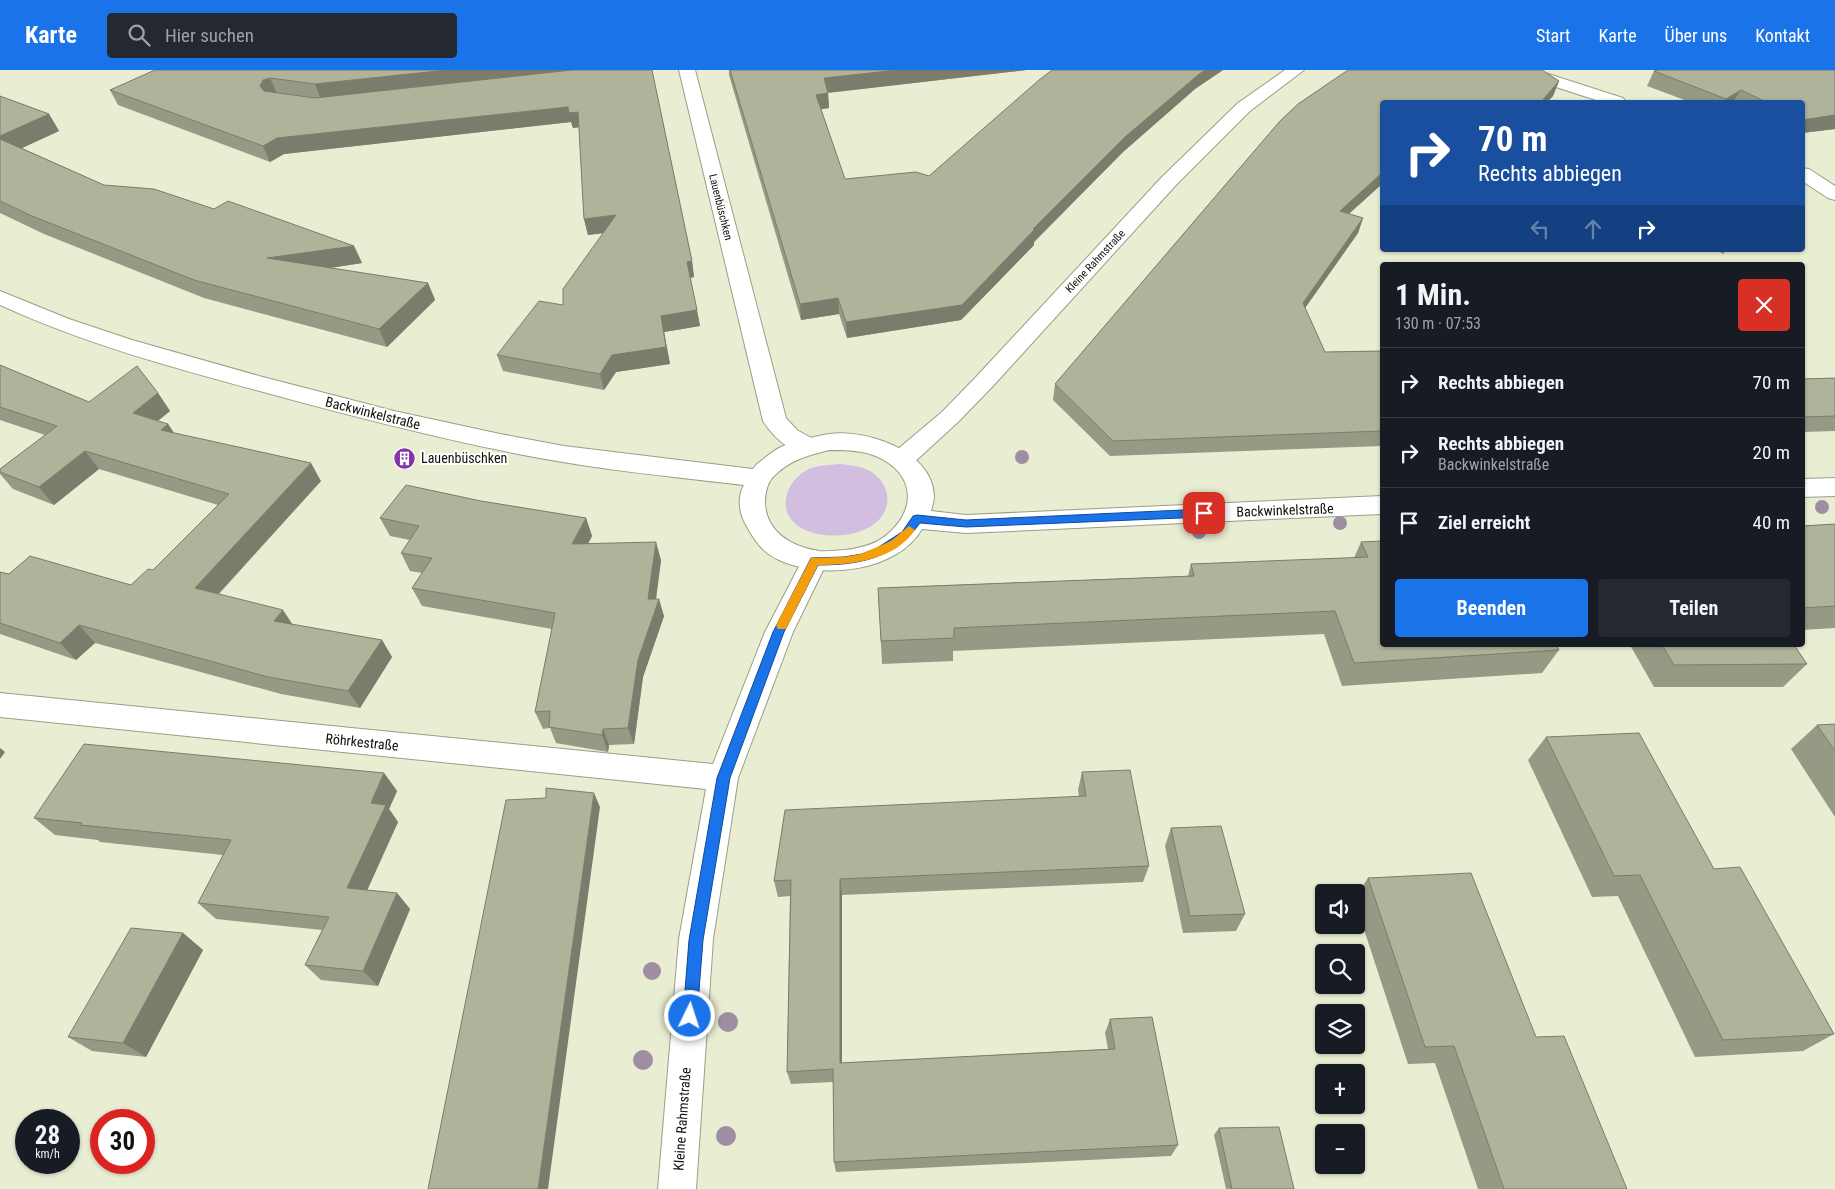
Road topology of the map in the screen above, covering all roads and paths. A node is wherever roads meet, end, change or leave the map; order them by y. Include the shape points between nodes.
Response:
1 (687, 70) edge
2 (1296, 70) edge
3 (1519, 70) edge
4 (1611, 100) edge
5 (1805, 175) edge
6 (1835, 194) edge
7 (0, 297) edge
8 (807, 446) junction
9 (901, 460) junction
10 (759, 478) junction
11 (1835, 487) edge
12 (1805, 488) edge
13 (1380, 505) edge
14 (917, 519) junction
15 (815, 560) junction
16 (0, 705) edge
17 (723, 778) junction
18 (676, 1189) edge

1 - 8 street, Lauenbüschken via 775,421 789,436
2 - 9 street, Kleine Rahmstraße via 1244,107 1169,181 984,382
3 - 4 street
5 - 6 street
7 - 10 street, Backwinkelstraße via 38,315 149,354 363,411 536,449
8 - 9 street via 857,442 876,447
8 - 10 street via 784,455
9 - 14 street via 920,485 922,501
10 - 15 street via 750,500 754,523 784,551
11 - 12 street
13 - 14 street, Backwinkelstraße via 966,524
14 - 15 street via 906,534 881,551 844,561
15 - 17 street, Kleine Rahmstraße via 779,632
16 - 17 street, Röhrkestraße
17 - 18 street, Kleine Rahmstraße via 696,940

